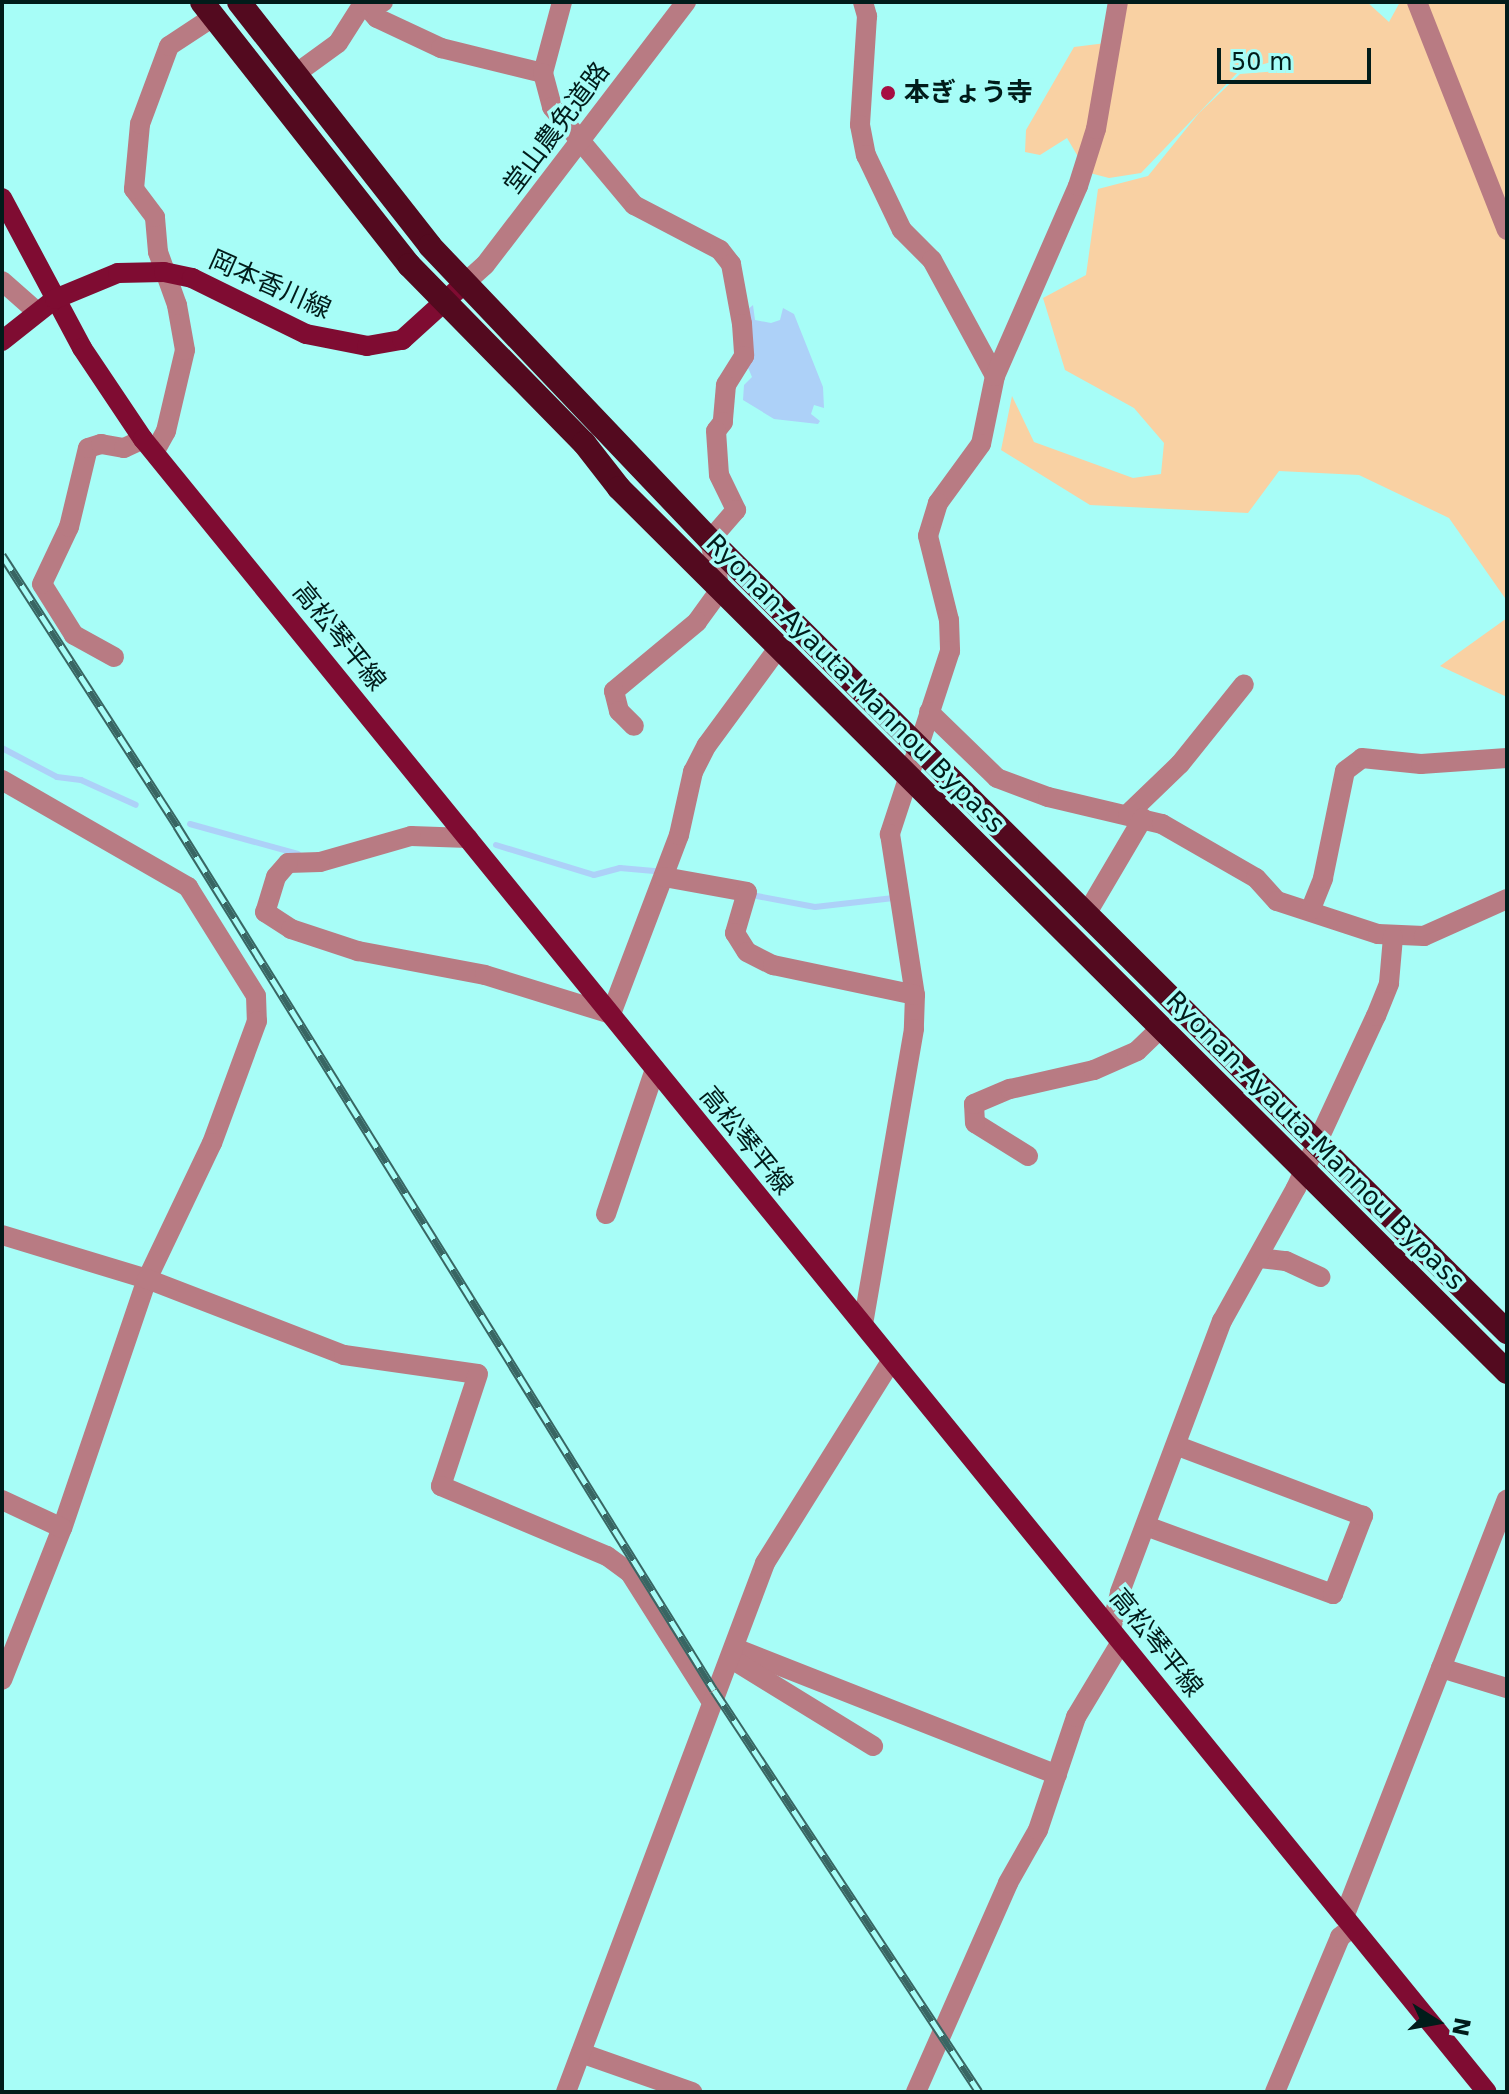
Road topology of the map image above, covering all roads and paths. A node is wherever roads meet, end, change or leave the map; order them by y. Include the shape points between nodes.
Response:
1 (239, 2) edge
2 (364, 2) edge
3 (383, 2) edge
4 (562, 2) edge
5 (686, 2) edge
6 (863, 2) edge
7 (1118, 2) edge
8 (1417, 2) edge
9 (207, 10) edge
10 (543, 73) junction
11 (294, 75) junction
12 (578, 144) junction
13 (2, 198) edge
14 (1507, 230) edge
15 (164, 272) junction
16 (2, 281) edge
17 (466, 282) junction
18 (55, 299) junction
19 (446, 301) junction
20 (36, 311) junction
21 (2, 341) edge
22 (995, 376) junction
23 (149, 445) junction
24 (710, 540) junction
25 (720, 590) junction
26 (779, 647) junction
27 (114, 657) dead end
28 (1244, 684) dead end
29 (929, 712) junction
30 (634, 726) dead end
31 (917, 746) junction
32 (1507, 758) edge
33 (907, 773) junction
34 (2, 780) edge
35 (1136, 816) junction
36 (468, 838) junction
37 (664, 877) junction
38 (1507, 899) edge
39 (1310, 911) junction
40 (1087, 913) junction
41 (1393, 937) junction
42 (915, 995) junction
43 (611, 1014) junction
44 (1162, 1027) junction
45 (655, 1069) junction
46 (1316, 1141) junction
47 (1028, 1156) dead end
48 (1304, 1168) junction
49 (606, 1214) dead end
50 (2, 1235) edge
51 (1260, 1258) junction
52 (1321, 1277) dead end
53 (147, 1279) junction
54 (863, 1324) junction
55 (1507, 1332) edge
56 (892, 1360) junction
57 (1507, 1372) edge
58 (1178, 1446) junction
59 (2, 1500) edge
60 (1507, 1500) edge
61 (1146, 1526) junction
62 (62, 1528) junction
63 (1116, 1636) junction
64 (732, 1653) junction
65 (1441, 1668) junction
66 (2, 1680) edge
67 (1507, 1688) edge
68 (710, 1699) junction
69 (873, 1746) dead end
70 (1057, 1775) junction
71 (1348, 1922) junction
72 (581, 2053) junction
73 (566, 2092) edge
74 (692, 2092) edge
75 (916, 2092) edge
76 (1275, 2092) edge
77 (1487, 2092) edge

1 - 11 highway, Ryonan-Ayauta-Mannou Bypass
2 - 3 street
2 - 10 street via 377,18 441,48
2 - 11 street via 338,43
4 - 10 street
5 - 12 street, 堂山農免道路
6 - 22 street via 867,16 860,125 866,155 887,205 902,230 932,260
7 - 22 street via 1096,129 1078,186
8 - 14 street
9 - 15 street via 169,46 140,124 134,189 155,217
9 - 19 highway, Ryonan-Ayauta-Mannou Bypass via 409,265
10 - 12 street via 552,107
11 - 17 highway, Ryonan-Ayauta-Mannou Bypass via 356,158
12 - 17 street, 堂山農免道路 via 485,265
12 - 24 street via 634,205 703,238 731,264 744,356 726,385 723,422 716,431 719,475 736,510
13 - 18 main road, 高松琴平線
15 - 18 main road, 岡本香川線 via 118,273
15 - 19 main road, 岡本香川線 via 213,284 306,334 367,346 402,340
15 - 23 street via 185,350 166,431
16 - 20 street
17 - 19 main road, 岡本香川線
17 - 24 highway, Ryonan-Ayauta-Mannou Bypass
18 - 20 main road, 岡本香川線
18 - 23 main road, 高松琴平線
19 - 25 highway, Ryonan-Ayauta-Mannou Bypass
20 - 21 main road, 岡本香川線
22 - 29 street via 981,444 938,503 928,536 949,620 950,651
23 - 27 street via 88,448 69,527 42,584 74,635
23 - 36 main road, 高松琴平線
24 - 25 street
24 - 31 highway, Ryonan-Ayauta-Mannou Bypass
25 - 26 highway, Ryonan-Ayauta-Mannou Bypass
25 - 30 street via 697,622 614,691 619,711
26 - 33 highway, Ryonan-Ayauta-Mannou Bypass
26 - 37 street via 707,745 686,793
28 - 35 street
29 - 31 street
29 - 35 street via 997,778 1048,797
31 - 33 street
31 - 40 highway, Ryonan-Ayauta-Mannou Bypass
32 - 39 street via 1421,764 1362,758 1345,771 1323,878
33 - 42 street via 890,834
33 - 44 highway, Ryonan-Ayauta-Mannou Bypass
34 - 53 street via 188,887 256,996 257,1021 212,1143
35 - 39 street via 1256,878 1277,901
35 - 40 street
36 - 43 main road, 高松琴平線
36 - 43 street via 411,836 350,855 288,863 276,877 265,912 291,929 358,951 485,975
37 - 42 street via 747,892 735,933 747,952 773,965
37 - 43 street
38 - 41 street via 1424,936
39 - 41 street
40 - 46 highway, Ryonan-Ayauta-Mannou Bypass
41 - 46 street via 1389,983
42 - 54 street via 914,1029
43 - 45 main road, 高松琴平線
44 - 47 street via 1137,1051 1094,1070 1010,1089 974,1104 975,1123
44 - 48 highway, Ryonan-Ayauta-Mannou Bypass
45 - 49 street
45 - 54 main road, 高松琴平線
46 - 48 street
46 - 55 highway, Ryonan-Ayauta-Mannou Bypass
48 - 51 street
48 - 57 highway, Ryonan-Ayauta-Mannou Bypass
50 - 53 street
51 - 52 street via 1286,1261
51 - 58 street via 1222,1321
53 - 62 street
53 - 68 street via 344,1355 478,1374 441,1486 607,1556 630,1573
54 - 56 main road, 高松琴平線
56 - 63 main road, 高松琴平線
56 - 64 street via 765,1563
58 - 61 street
58 - 61 street via 1363,1516 1333,1594
59 - 62 street
60 - 65 street
61 - 63 street
62 - 66 street
63 - 70 street via 1076,1717
63 - 71 main road, 高松琴平線
64 - 68 street
64 - 69 street
64 - 70 street
65 - 67 street
65 - 71 street
68 - 72 street
70 - 75 street via 1030,1847 1008,1883
71 - 76 street
71 - 77 main road, 高松琴平線
72 - 73 street
72 - 74 street

